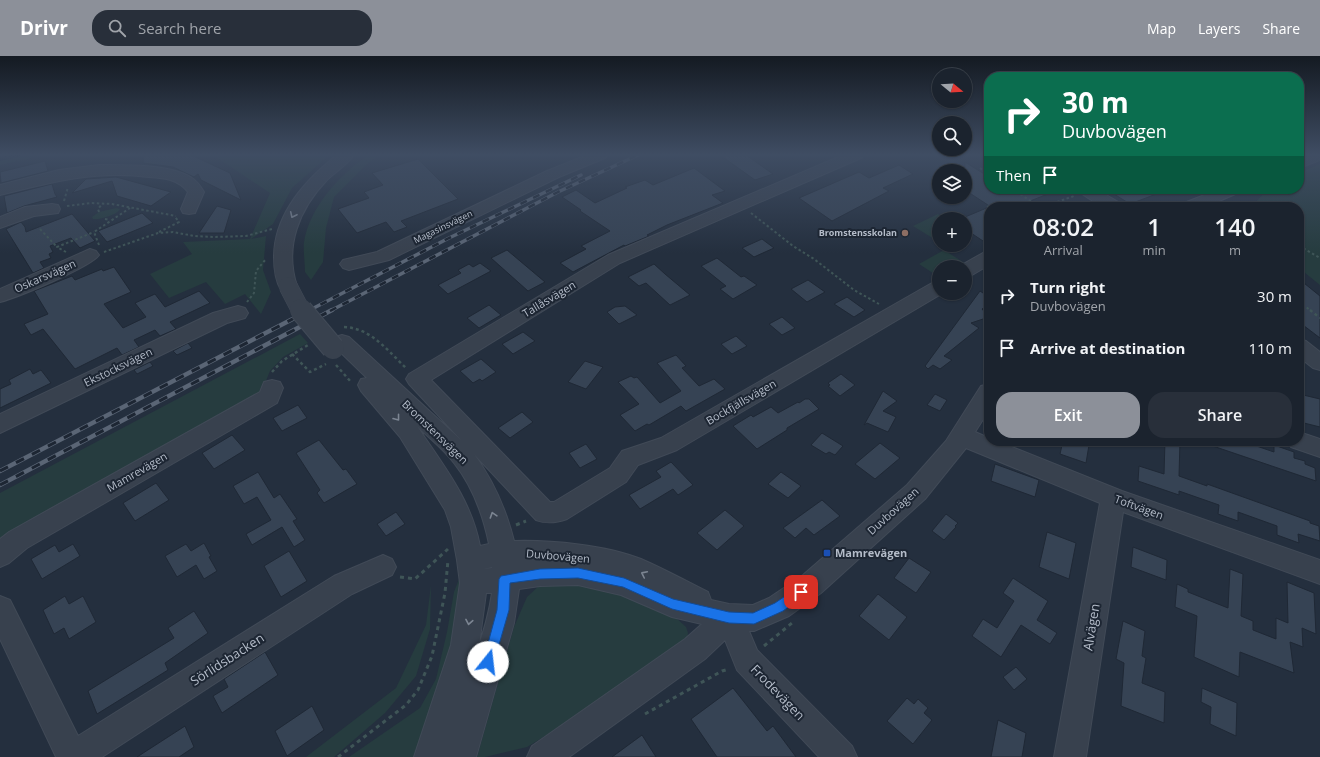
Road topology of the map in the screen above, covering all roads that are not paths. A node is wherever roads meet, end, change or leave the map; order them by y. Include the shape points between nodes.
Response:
1 (192, 188) edge
2 (311, 188) edge
3 (325, 188) edge
4 (525, 188) edge
5 (781, 188) edge
6 (1093, 194) edge
7 (1222, 194) edge
8 (1106, 202) edge
9 (1202, 202) edge
10 (52, 209) road end
11 (189, 209) road end
12 (0, 223) edge
13 (90, 255) road end
14 (984, 261) edge
15 (349, 264) dead end
16 (972, 268) edge
17 (294, 284) junction
18 (932, 291) edge
19 (0, 296) edge
20 (238, 313) road end
21 (336, 350) junction
22 (1304, 350) edge
23 (1320, 363) edge
24 (272, 388) dead end
25 (984, 400) edge
26 (0, 424) edge
27 (961, 436) junction
28 (1304, 443) edge
29 (984, 445) edge
30 (986, 446) edge
31 (1320, 448) edge
32 (1113, 498) junction
33 (545, 513) joint
34 (0, 555) edge
35 (464, 564) junction
36 (504, 566) junction
37 (383, 567) road end
38 (1320, 572) edge
39 (721, 625) junction
40 (4, 628) edge
41 (458, 714) junction
42 (73, 757) edge
43 (430, 757) edge
44 (460, 757) edge
45 (543, 757) edge
46 (841, 757) edge
47 (1070, 757) edge

1 - 11 street via 196,192
2 -> 17 street, Bromstensvägen via 294,214 286,232 283,249 283,266
3 - 17 street, Bromstensvägen via 310,211 298,246 298,266
4 - 15 street, Magasinsvägen via 383,256
5 - 33 street, Tallåsvägen via 614,259 417,379
6 - 8 street
7 - 9 street
10 - 12 street via 31,211
13 - 19 street, Oskarsvägen
14 - 16 street
17 - 21 street, Bromstensvägen, bridge via 303,314
18 - 33 street, Bockfjällsvägen via 669,444 630,458 618,475 558,512
20 - 26 street, Ekstocksvägen via 220,318
21 -> 35 street, Bromstensvägen via 381,397 445,487 464,527
36 -> 21 street, Bromstensvägen via 498,529 476,473 462,455
22 - 23 street
24 - 34 street, Mamrevägen via 269,397 18,540
25 - 27 street, Duvbovägen
27 - 29 street, Toftvägen
27 - 39 street, Duvbovägen via 916,492 812,584 779,607 754,618
28 - 31 street
30 - 32 street, Toftvägen
32 - 38 street, Toftvägen
32 - 47 street, Alvägen
35 - 36 street, Duvbovägen
35 -> 41 street, Bromstensvägen via 471,608 464,645
36 - 39 street, Duvbovägen via 540,574 578,573 624,583
36 - 41 street, Bromstensvägen via 503,610
37 - 42 street, Sörlidsbacken via 343,585
39 - 45 street via 695,649
39 - 46 street, Frodevägen via 747,660
40 - 42 street
41 - 43 street, Bromstensvägen
41 - 44 street, Bromstensvägen

